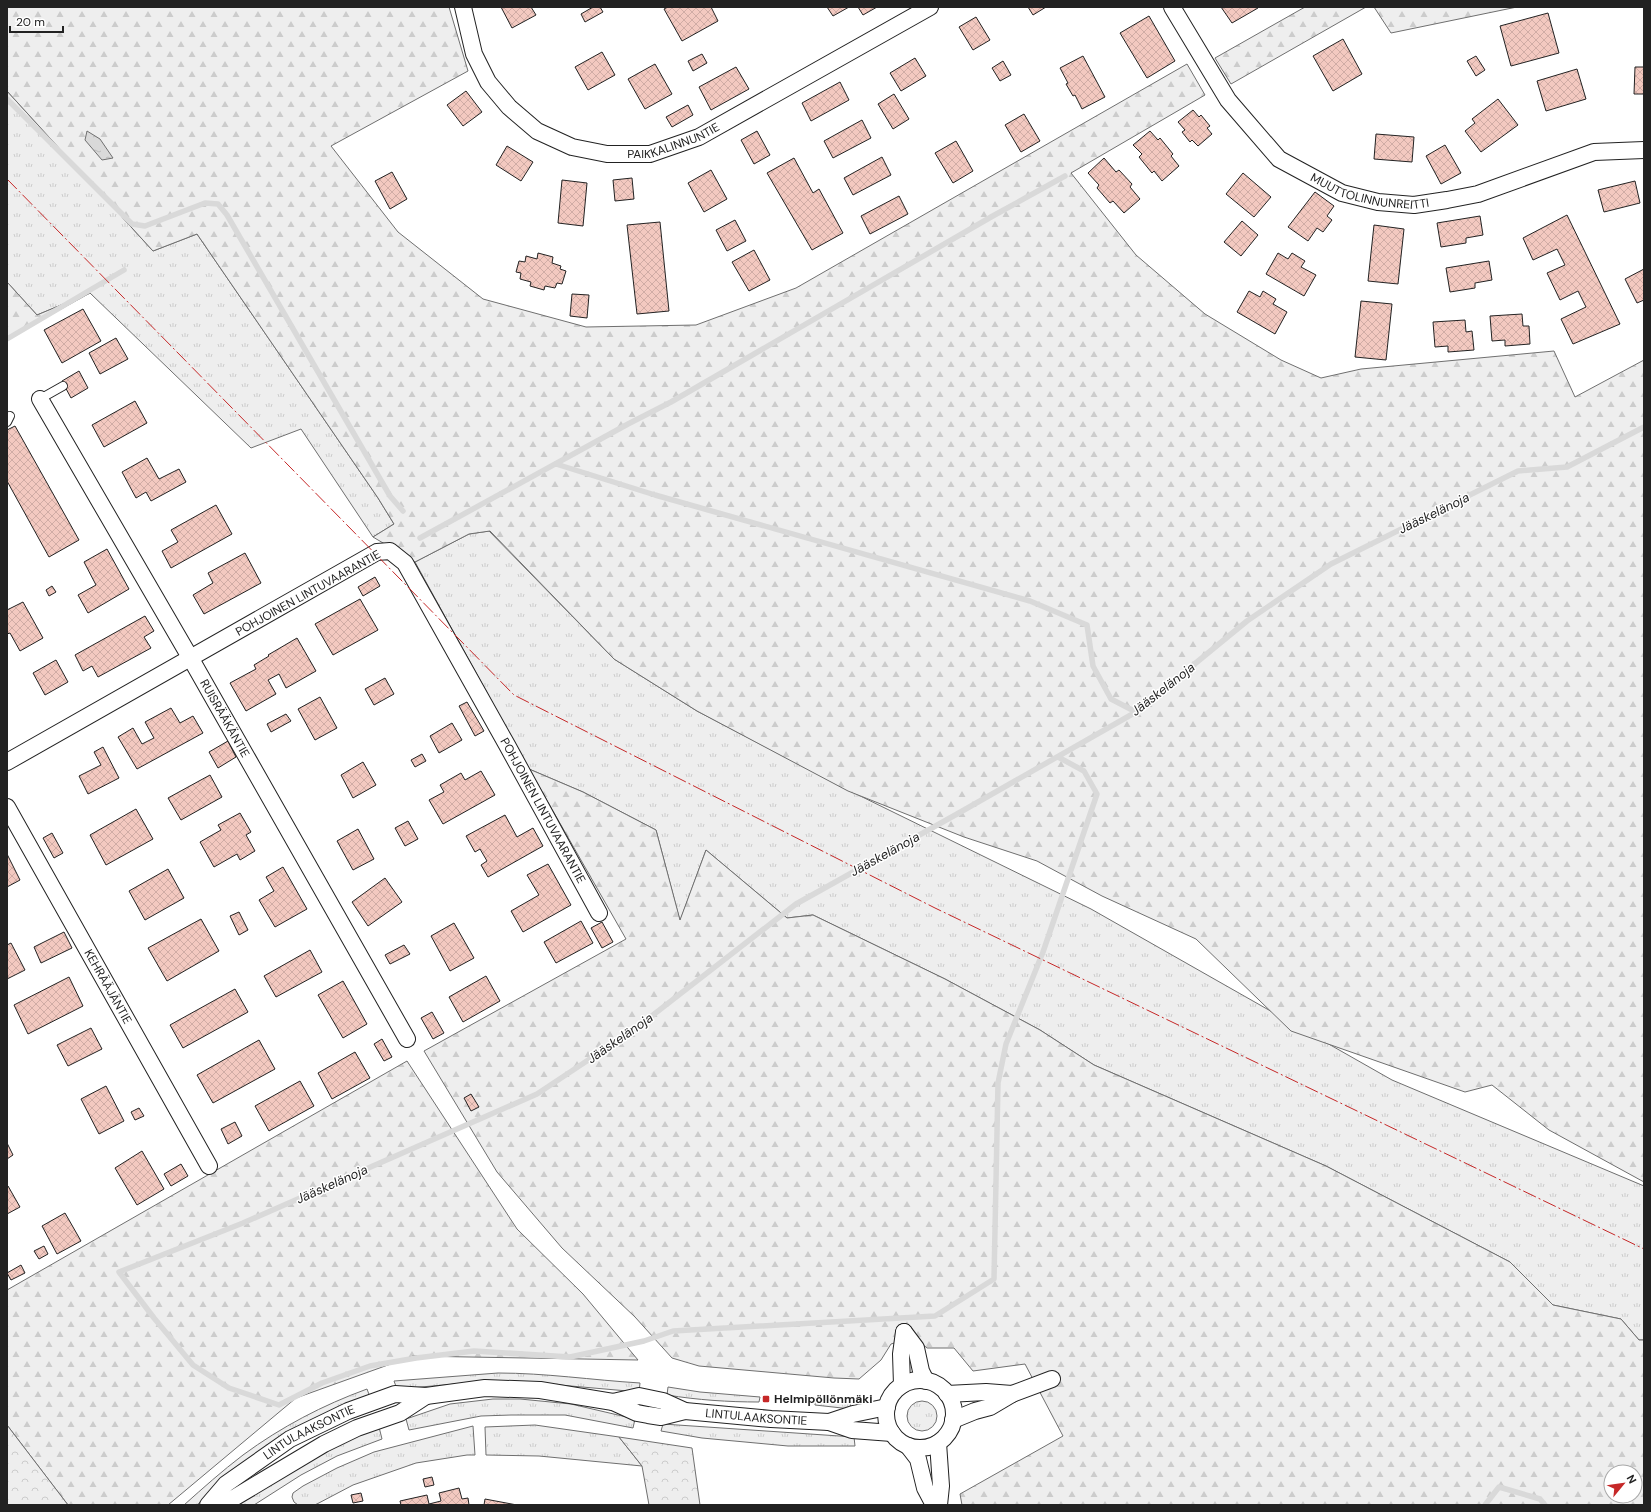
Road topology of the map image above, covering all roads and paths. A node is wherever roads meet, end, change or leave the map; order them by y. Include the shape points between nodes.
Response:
1 (463, 7) edge
2 (930, 7) edge
3 (1172, 7) edge
4 (1644, 150) edge
5 (63, 386) dead end
6 (40, 399) joint
7 (191, 659) junction
8 (7, 762) edge
9 (7, 807) edge
10 (599, 914) dead end
11 (407, 1039) dead end
12 (209, 1166) dead end
13 (1052, 1379) dead end
14 (926, 1381) junction
15 (902, 1385) junction
16 (947, 1394) junction
17 (1012, 1394) junction
18 (426, 1396) junction
19 (886, 1407) junction
20 (953, 1420) junction
21 (829, 1422) junction
22 (892, 1433) junction
23 (938, 1443) junction
24 (908, 1446) junction
25 (208, 1505) edge
26 (219, 1505) edge
27 (934, 1505) edge
28 (938, 1505) edge

1 - 2 street, PAIKKALINNUNTIE via 474,54 488,82 509,107 537,131 572,147 607,154 650,154 699,137
3 - 4 street, MUUTTOLINNUNREITTI via 1228,100 1279,159 1342,193 1378,202 1414,205 1478,194 1594,152
5 - 6 lane
6 - 7 street, RUISRÄÄKÄNTIE
7 - 8 street, POHJOINEN LINTUVAARANTIE
7 - 10 street, POHJOINEN LINTUVAARANTIE via 377,552 390,551 405,563
7 - 11 street, RUISRÄÄKÄNTIE
9 - 12 street, KEHRÄÄJÄNTIE
13 - 17 street
14 - 15 street
14 - 15 street via 916,1348 904,1332 900,1354
14 - 16 street via 934,1383
15 - 19 street via 895,1391
16 - 17 street
16 - 20 street via 953,1407
17 - 20 street via 990,1407 975,1410
18 - 21 street, LINTULAAKSONTIE via 485,1388 540,1390 613,1402 639,1396 663,1401 685,1411
18 - 25 street, LINTULAAKSONTIE via 395,1394 320,1423 290,1439 249,1467 226,1484
18 - 26 street, LINTULAAKSONTIE via 400,1413 357,1428 324,1444
19 - 21 street, LINTULAAKSONTIE
19 - 22 street via 888,1425
20 - 23 street via 946,1436
21 - 22 street, LINTULAAKSONTIE via 852,1430
22 - 24 street
23 - 24 street via 918,1448
23 - 28 street via 941,1486
24 - 27 street via 918,1460 925,1488

